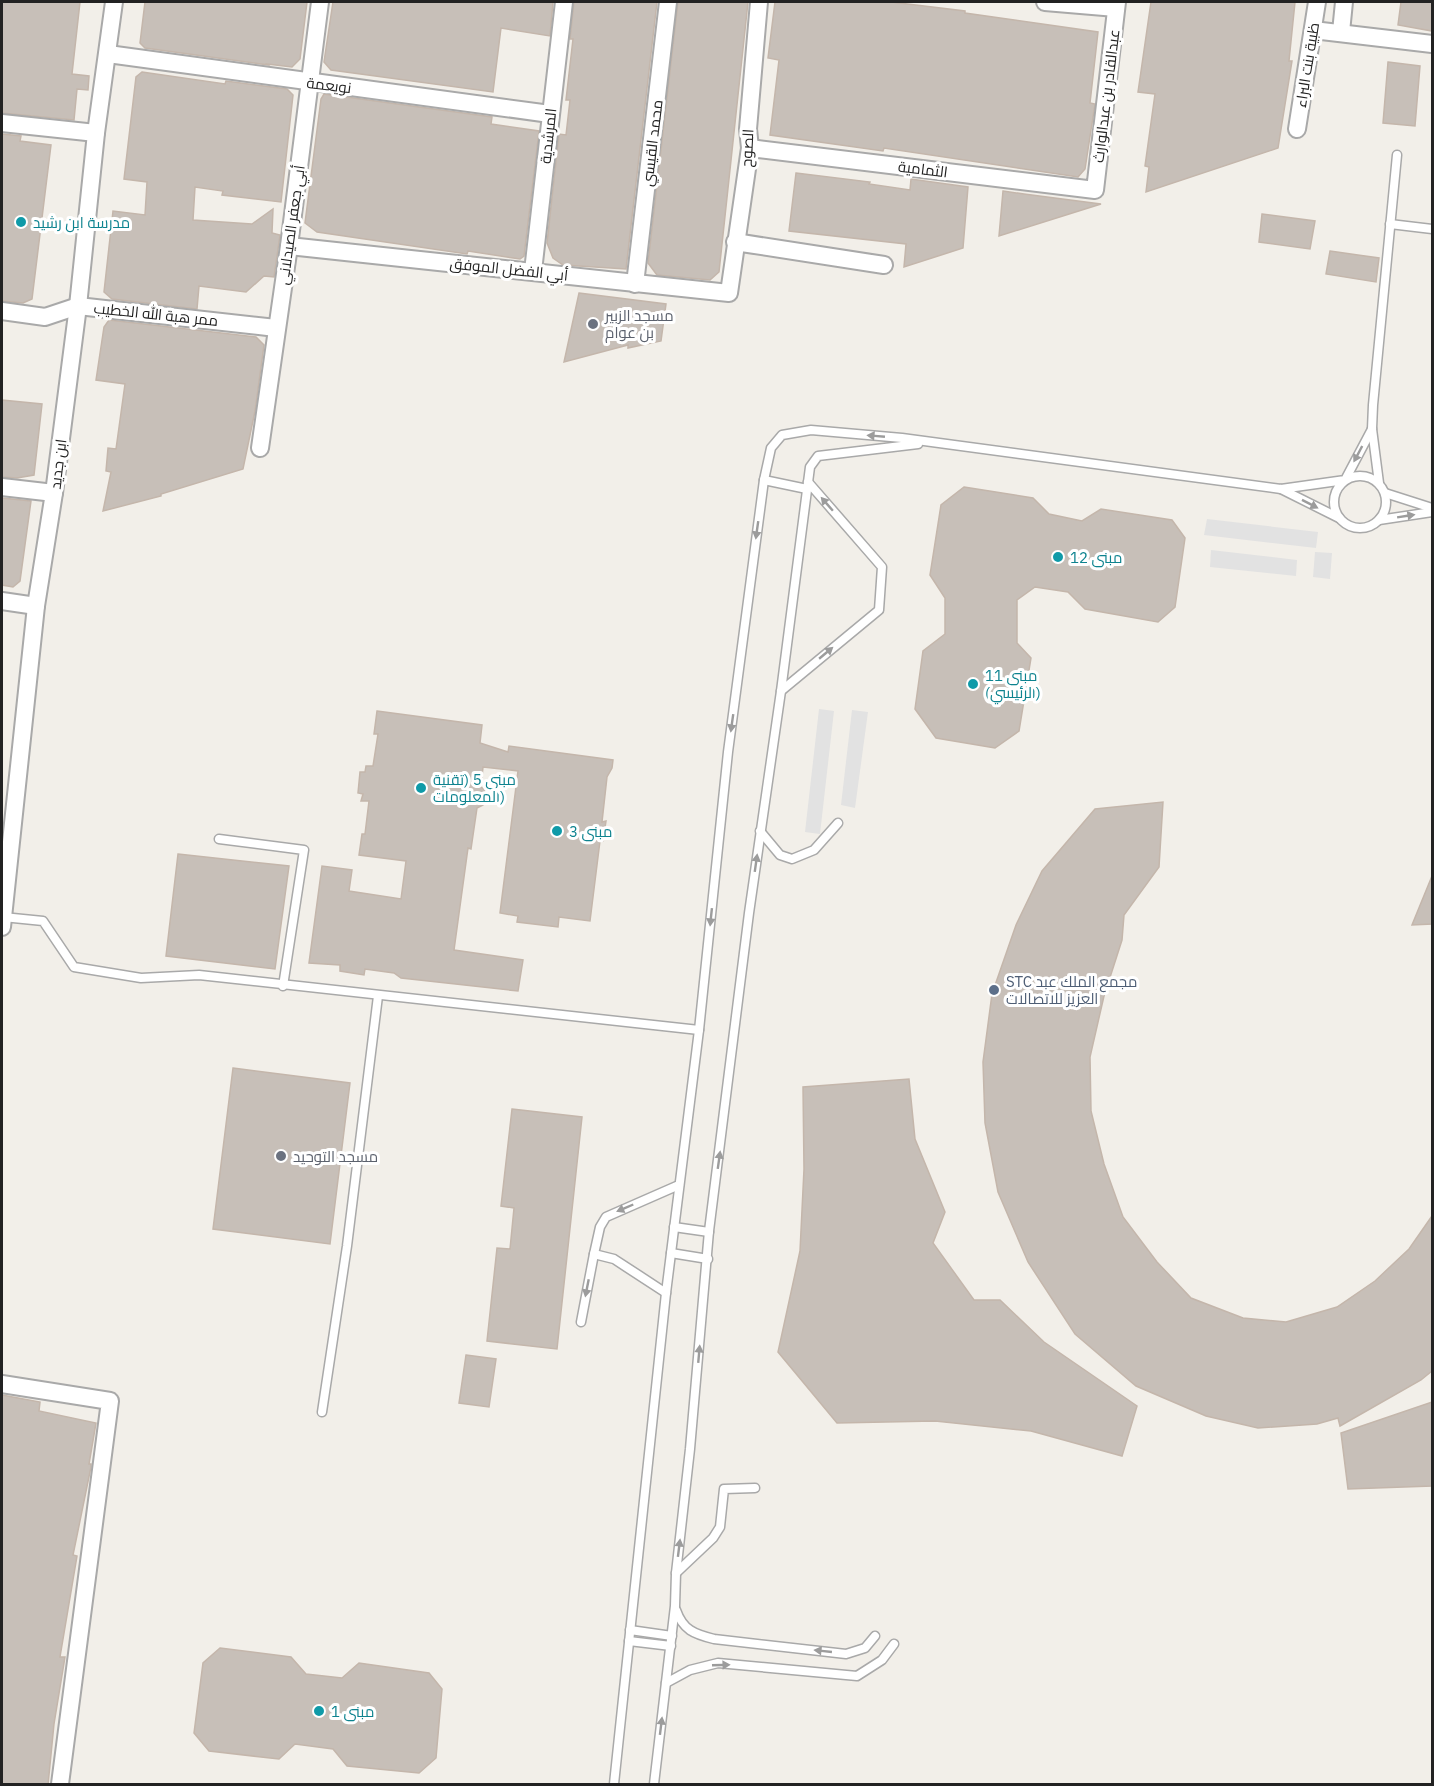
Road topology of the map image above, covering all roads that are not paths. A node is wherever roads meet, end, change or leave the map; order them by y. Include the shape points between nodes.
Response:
1 (114, 2) edge
2 (320, 2) edge
3 (564, 2) edge
4 (669, 2) edge
5 (759, 2) edge
6 (1045, 2) edge
7 (1317, 2) edge
8 (1344, 2) edge
9 (1117, 5) edge
10 (1314, 25) junction
11 (1341, 32) junction
12 (1432, 44) edge
13 (108, 54) junction
14 (309, 82) junction
15 (550, 114) junction
16 (2, 123) edge
17 (1297, 129) dead end
18 (96, 133) junction
19 (750, 148) junction
20 (1397, 155) dead end
21 (1095, 190) joint
22 (1390, 224) junction
23 (1432, 229) edge
24 (735, 242) junction
25 (289, 246) junction
26 (884, 265) dead end
27 (533, 271) junction
28 (635, 284) junction
29 (729, 293) joint
30 (78, 306) junction
31 (2, 311) edge
32 (276, 328) junction
33 (1371, 429) junction
34 (934, 443) junction
35 (260, 448) dead end
36 (764, 480) junction
37 (1345, 480) junction
38 (1379, 483) junction
39 (807, 485) junction
40 (2, 487) edge
41 (1281, 489) junction
42 (1385, 493) junction
43 (54, 494) junction
44 (1432, 510) edge
45 (1339, 518) junction
46 (1378, 520) junction
47 (2, 602) edge
48 (36, 606) junction
49 (781, 691) junction
50 (838, 823) dead end
51 (760, 831) junction
52 (219, 839) dead end
53 (2, 922) edge
54 (283, 986) junction
55 (378, 996) junction
56 (699, 1030) junction
57 (678, 1185) junction
58 (674, 1227) junction
59 (709, 1232) junction
60 (671, 1253) junction
61 (594, 1254) junction
62 (708, 1259) junction
63 (666, 1293) junction
64 (581, 1322) dead end
65 (2, 1384) edge
66 (322, 1412) dead end
67 (755, 1488) dead end
68 (676, 1573) junction
69 (675, 1606) junction
70 (630, 1630) junction
71 (672, 1635) junction
72 (875, 1636) dead end
73 (629, 1641) junction
74 (894, 1644) dead end
75 (671, 1646) junction
76 (666, 1683) junction
77 (60, 1785) edge
78 (614, 1785) edge
79 (654, 1785) edge

1 - 13 street, ابن جديد
2 - 14 street, أبي جعفر الصيدلاني
3 - 15 street, المرشدية
4 - 28 street, محمد القيسي
5 - 19 street, الصوح via 748,129
6 - 9 street
7 - 10 street, ظبية بنت البراء
8 - 11 street, ظبية بنت البراء
9 - 21 street, عبدالقادر بن عبدالوارث
10 - 11 street
10 - 17 street, ظبية بنت البراء
11 - 12 street
13 - 14 street, نويعمة
13 - 18 street, ابن جديد
14 - 15 street, نويعمة
14 - 25 street, أبي جعفر الصيدلاني
15 - 27 street, المرشدية
16 - 18 street
18 - 30 street, ابن جديد
19 - 21 street, الثمامية
19 - 24 street, الصوح
20 - 22 lane
22 - 23 lane
22 - 33 lane
24 - 26 street
24 - 29 street, الصوح
25 - 27 street, أبي الفضل الموفق
25 - 32 street, أبي جعفر الصيدلاني
27 - 28 street, أبي الفضل الموفق
28 - 29 street, أبي الفضل الموفق
30 - 31 street, ممر هبة الله الخطيب via 45,317
30 - 32 street, ممر هبة الله الخطيب
30 - 43 street, ابن جديد
32 - 35 street, أبي جعفر الصيدلاني
33 -> 37 lane
33 - 38 lane
34 -> 36 lane via 811,430 782,435 771,448
34 - 39 lane via 818,456 810,467
34 - 41 lane
36 - 39 lane
36 -> 56 lane via 728,752
37 - 38 lane via 1359,475
37 - 41 lane
37 - 45 lane via 1335,494
38 - 42 lane
39 - 49 lane
49 -> 39 lane via 879,610 882,567
40 - 43 street
41 -> 45 lane
42 - 44 lane
42 - 46 lane via 1386,507
43 - 48 street, ابن جديد
46 -> 44 lane
45 - 46 lane via 1354,527
47 - 48 street
48 - 53 street, ابن جديد
49 - 51 lane
50 - 51 lane via 814,850 792,859 780,855
59 -> 51 lane
52 - 54 lane via 304,850
53 - 54 lane via 42,921 74,967 141,978 199,975
54 - 55 lane
55 - 56 lane
55 - 66 lane
56 - 57 lane
57 - 58 lane
57 -> 61 lane via 606,1217
58 - 59 lane
58 - 60 lane
59 - 62 lane
60 - 62 lane
60 - 63 lane
61 - 63 lane via 614,1259
61 -> 64 lane
68 -> 62 lane
63 - 70 lane
65 - 77 street via 110,1401
67 - 68 lane via 724,1489 720,1527
68 - 69 lane
69 - 71 lane
72 -> 69 lane via 865,1648 846,1654 714,1639 696,1634 681,1623
70 - 71 lane
70 - 73 lane
71 - 75 lane
73 - 75 lane
73 - 78 lane
76 -> 74 lane via 690,1670 718,1663 857,1676 882,1660
75 - 76 lane
79 -> 76 lane

